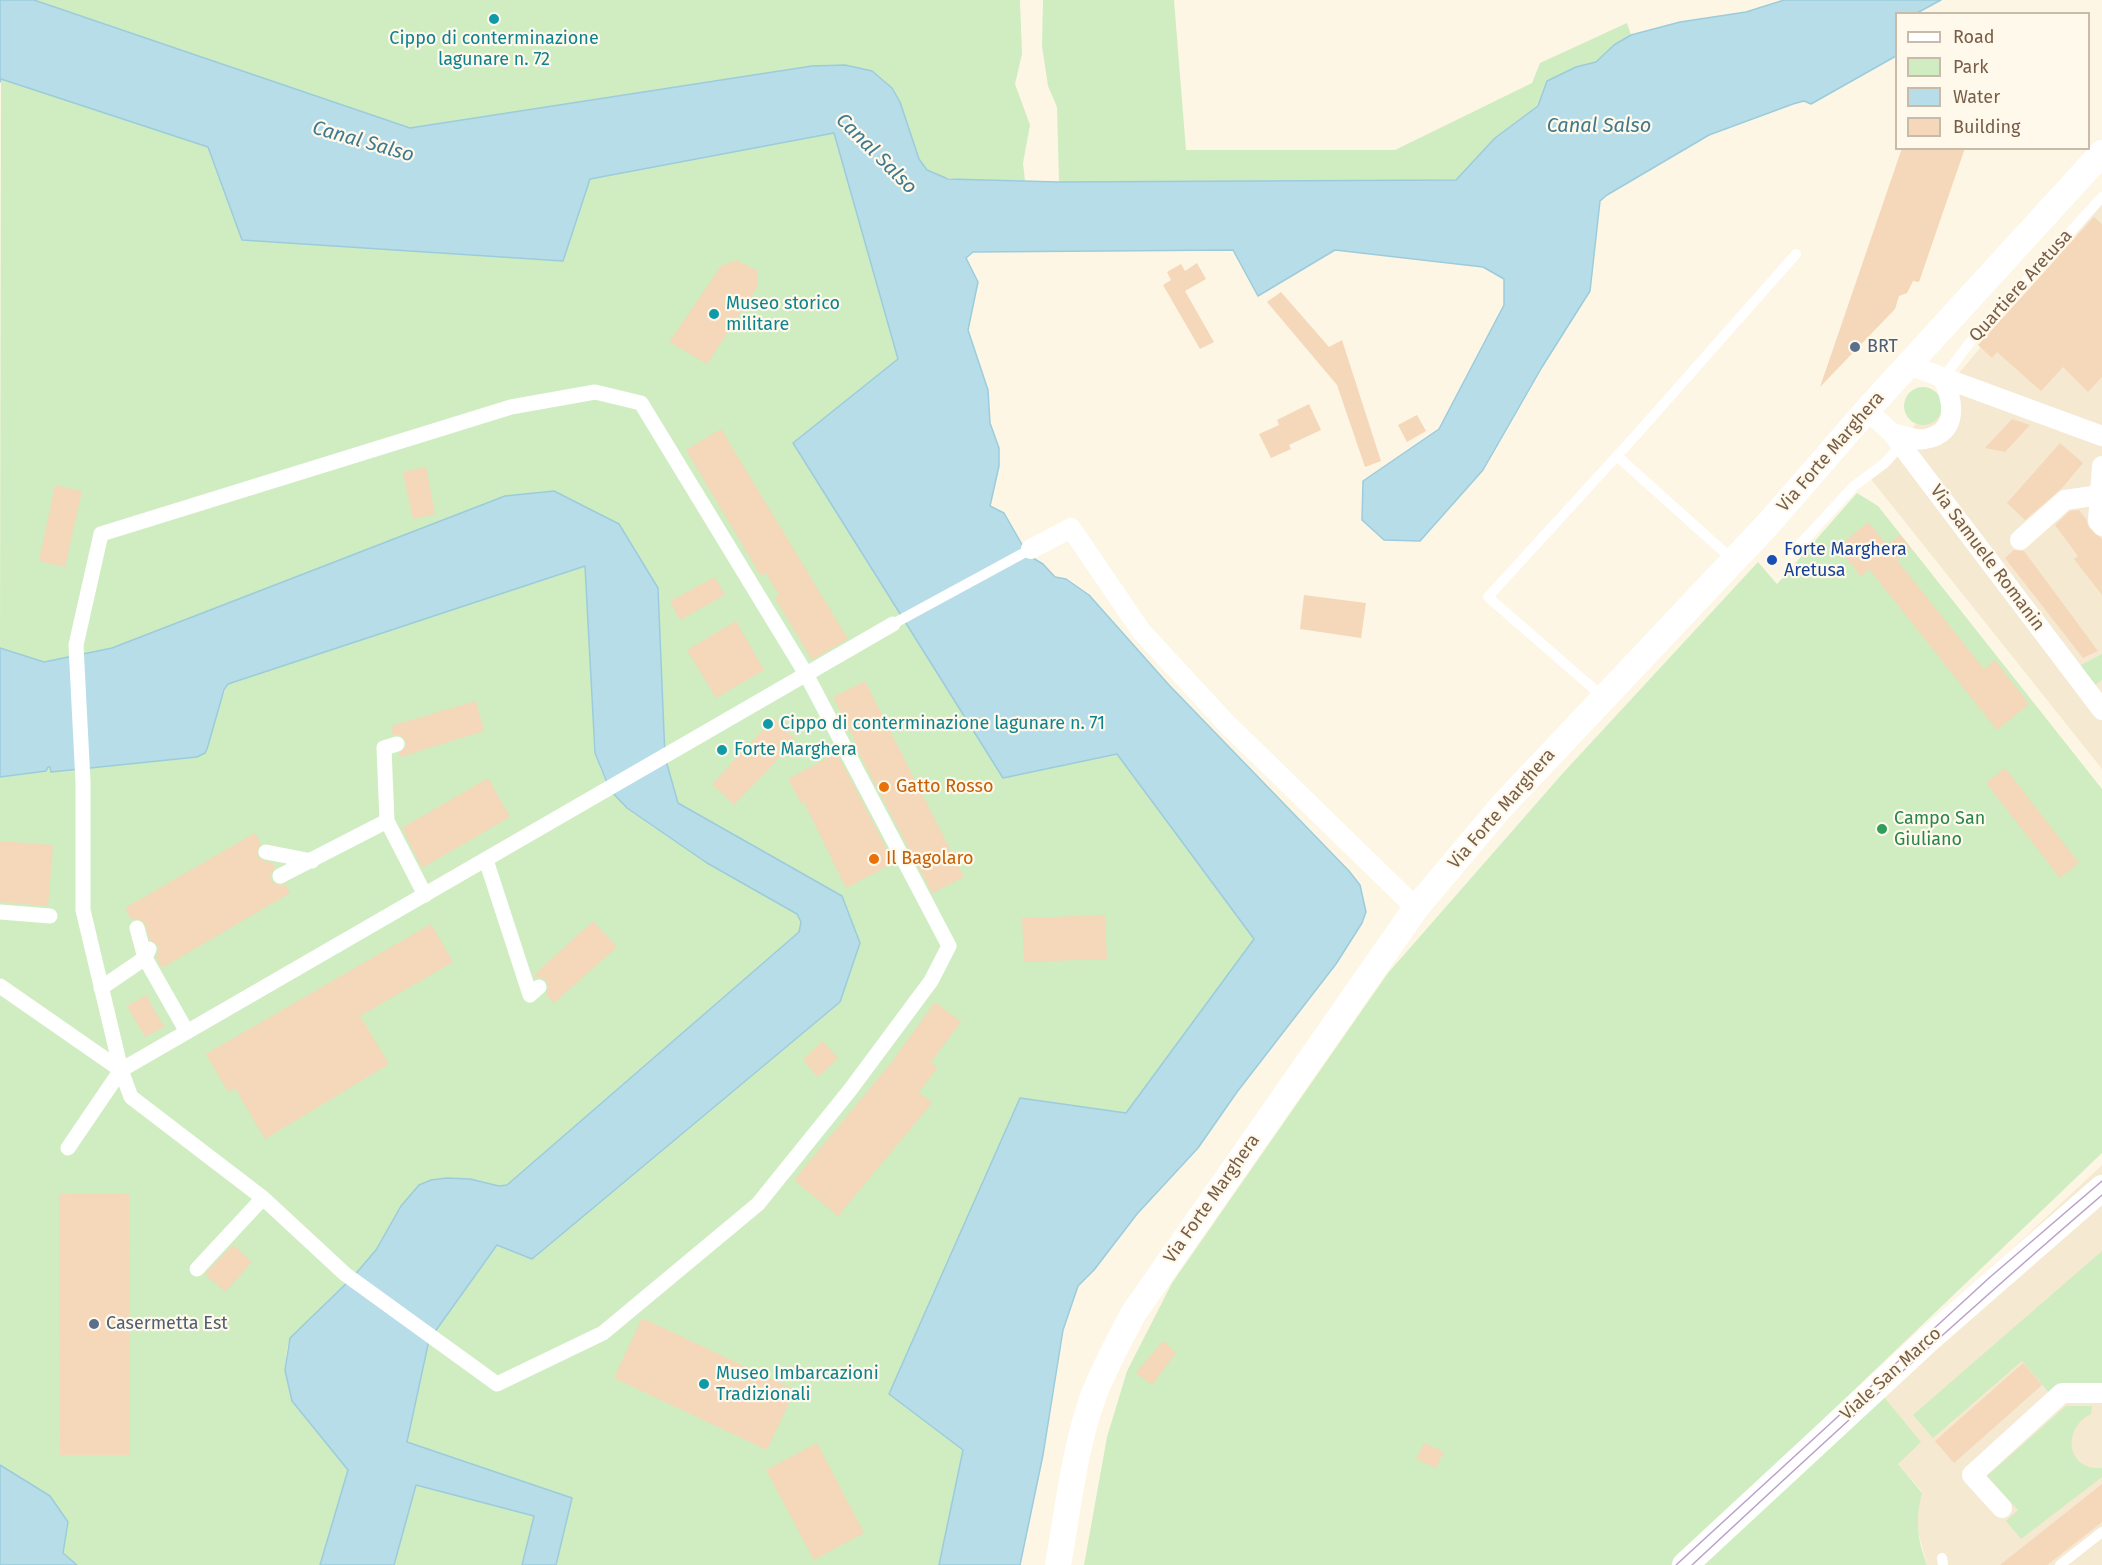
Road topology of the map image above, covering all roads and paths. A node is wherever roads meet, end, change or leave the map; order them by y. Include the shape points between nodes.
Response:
1 (2102, 153) edge
2 (2102, 197) edge
3 (1796, 254) dead end
4 (1909, 365) junction
5 (1943, 378) junction
6 (1867, 410) junction
7 (2102, 436) edge
8 (1897, 439) junction
9 (1617, 456) junction
10 (2102, 466) edge
11 (2100, 495) junction
12 (2102, 526) edge
13 (2020, 540) dead end
14 (1031, 549) joint
15 (1792, 553) dead end
16 (1733, 560) junction
17 (893, 624) joint
18 (806, 674) junction
19 (1603, 697) junction
20 (2098, 698) edge
21 (396, 744) dead end
22 (387, 821) junction
23 (266, 852) dead end
24 (486, 860) junction
25 (312, 861) junction
26 (280, 876) dead end
27 (425, 895) junction
28 (1416, 908) junction
29 (0, 912) edge
30 (50, 916) dead end
31 (137, 928) dead end
32 (147, 953) junction
33 (0, 986) edge
34 (539, 987) dead end
35 (101, 988) junction
36 (187, 1032) junction
37 (121, 1070) junction
38 (68, 1148) dead end
39 (2102, 1188) edge
40 (262, 1198) junction
41 (197, 1269) dead end
42 (2102, 1393) edge
43 (2002, 1508) dead end
44 (2102, 1532) edge
45 (1058, 1565) edge
46 (1685, 1565) edge
47 (2060, 1565) edge

1 - 4 street, Via Forte Marghera
2 - 5 lane, Quartiere Aretusa via 1971,341
3 - 9 lane
4 - 5 street
4 - 6 street, Via Forte Marghera
5 - 7 street
5 - 8 street via 1952,400 1944,429 1925,439
6 - 8 street, Via Samuele Romanin
6 - 16 street, Via Forte Marghera
8 - 15 lane via 1885,463 1854,486
8 - 20 street, Via Samuele Romanin
9 - 16 lane
9 - 19 lane via 1488,597
10 - 11 street
11 - 12 street via 2098,521
11 - 13 street via 2065,500
14 - 17 lane
14 - 28 street via 1071,528 1141,630 1227,724
16 - 19 street, Via Forte Marghera
17 - 18 street
18 - 24 street
18 - 35 street via 641,404 595,392 511,407 101,534 76,645 83,782 83,910
18 - 40 street via 949,946 931,981 758,1204 603,1333 497,1384 345,1274
19 - 28 street, Via Forte Marghera via 1501,807
21 - 22 street via 384,748
22 - 25 street
22 - 27 street
23 - 25 street
24 - 27 street
24 - 34 street via 530,995
25 - 26 street
27 - 36 street
28 - 45 street, Via Forte Marghera via 1133,1314 1092,1400
29 - 30 street
31 - 32 street
32 - 35 street
32 - 36 street
33 - 37 street
35 - 37 street
36 - 37 street
37 - 38 street
37 - 40 street via 131,1097
39 - 46 street, Viale San Marco via 1920,1346
40 - 41 street
42 - 43 street via 2062,1392 1972,1474
44 - 47 lane

